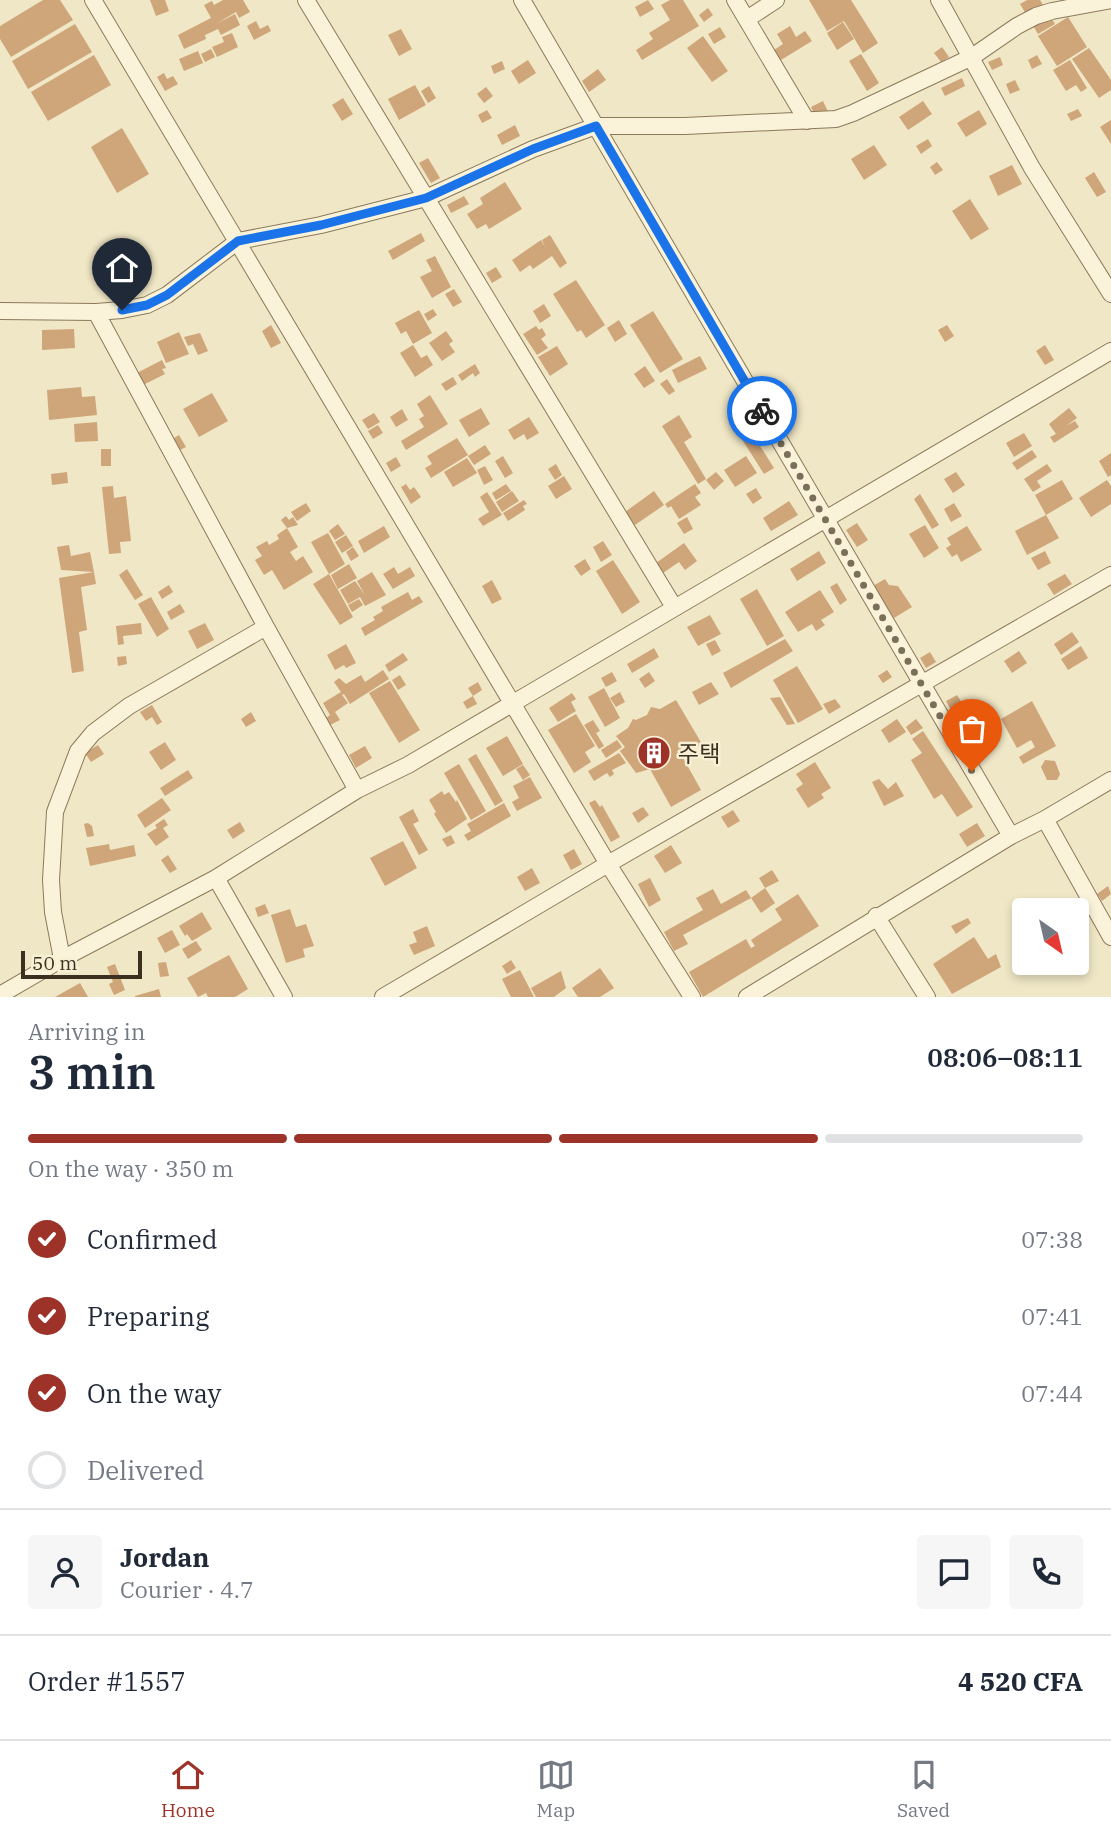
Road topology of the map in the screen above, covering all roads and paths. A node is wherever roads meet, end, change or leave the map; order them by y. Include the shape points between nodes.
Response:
1 (93, 0) edge
2 (306, 0) edge
3 (522, 0) edge
4 (735, 0) edge
5 (776, 0) edge
6 (939, 0) edge
7 (1111, 0) edge
8 (747, 19) junction
9 (972, 57) junction
10 (807, 121) junction
11 (596, 126) junction
12 (426, 198) junction
13 (238, 241) junction
14 (1111, 294) edge
15 (0, 311) edge
16 (96, 312) junction
17 (1111, 351) edge
18 (825, 521) junction
19 (1111, 575) edge
20 (674, 607) junction
21 (266, 628) junction
22 (922, 685) junction
23 (513, 702) junction
24 (1111, 779) edge
25 (357, 790) junction
26 (1045, 819) junction
27 (1011, 836) junction
28 (608, 864) junction
29 (216, 878) junction
30 (876, 916) junction
31 (1111, 937) edge
32 (62, 959) junction
33 (0, 995) edge
34 (284, 997) edge
35 (383, 997) edge
36 (692, 997) edge
37 (747, 997) edge
38 (927, 997) edge

1 - 13 street
2 - 12 street
3 - 11 street
4 - 8 street
5 - 8 street
6 - 9 street
7 - 9 street via 1037,16
8 - 10 street
9 - 10 street via 853,113
9 - 14 street via 1032,168
10 - 11 street
11 - 12 street
11 - 18 street
12 - 13 street
12 - 20 street
13 - 16 street via 167,295 147,305
13 - 23 street
15 - 16 street
16 - 21 street
17 - 18 street
18 - 20 street
18 - 22 street
19 - 22 street
20 - 23 street
21 - 25 street
21 - 32 street via 128,706 78,751 55,812 51,880
22 - 27 street
22 - 28 street
23 - 25 street
23 - 28 street
24 - 26 street
25 - 29 street
26 - 27 street
26 - 31 street
27 - 30 street
28 - 35 street
28 - 36 street
29 - 32 street
29 - 34 street
30 - 37 street
30 - 38 street
32 - 33 street

